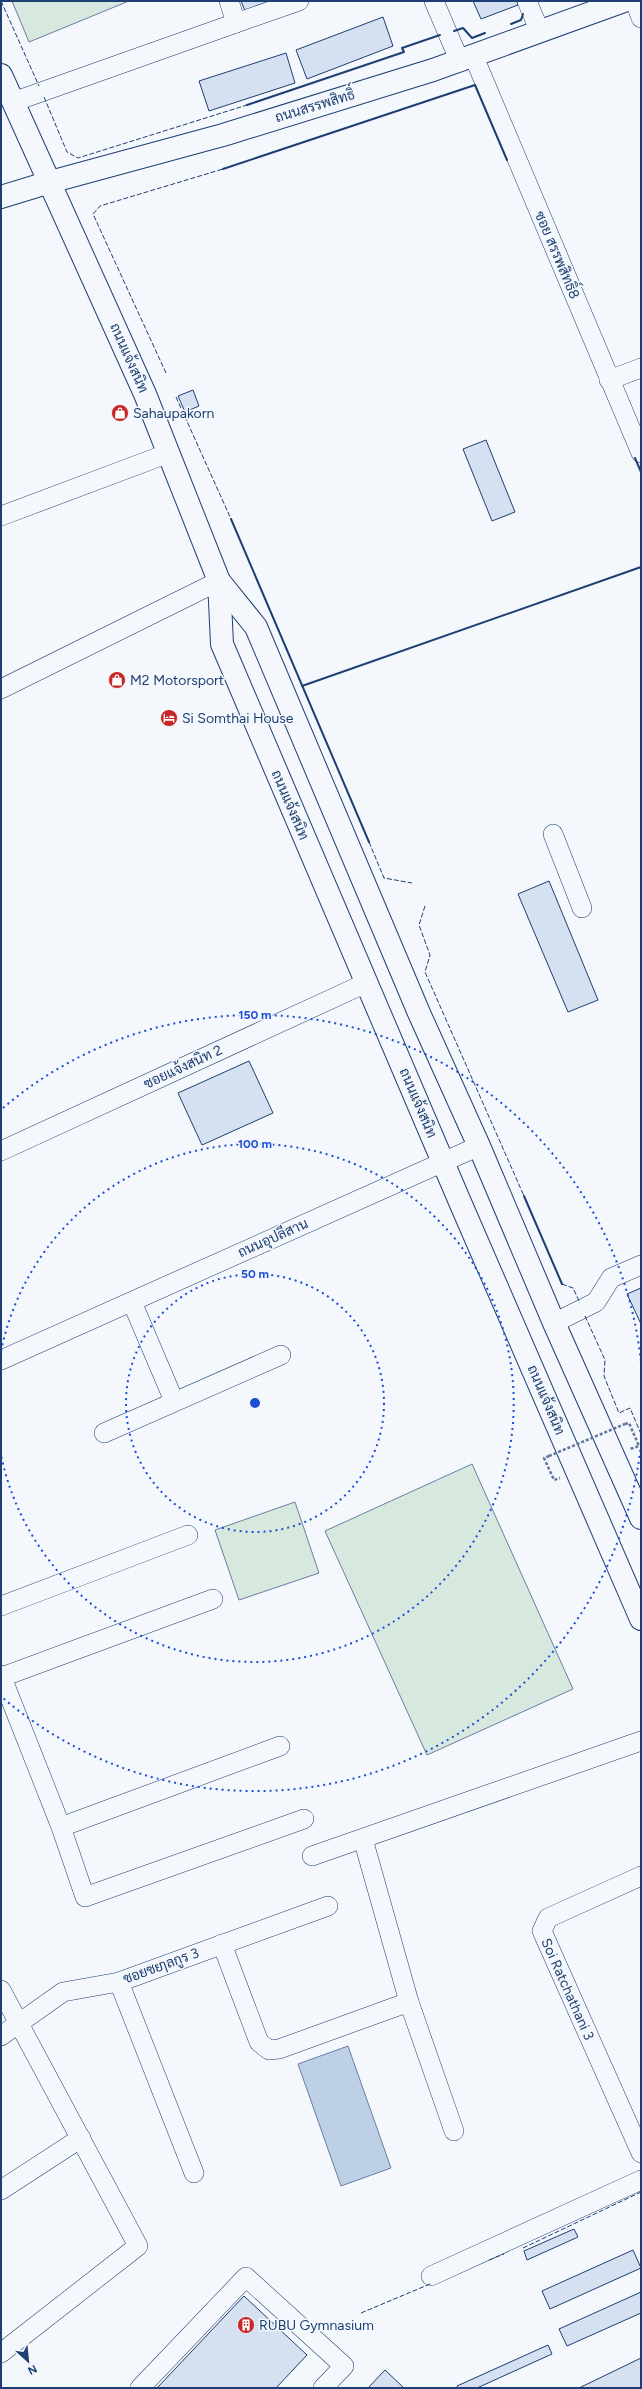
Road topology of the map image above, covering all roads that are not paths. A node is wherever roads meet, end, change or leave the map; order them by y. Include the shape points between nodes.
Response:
1 (229, 1) edge
2 (299, 1) edge
3 (434, 1) edge
4 (527, 1) edge
5 (624, 1) edge
6 (635, 1) edge
7 (641, 18) edge
8 (236, 23) junction
9 (540, 32) junction
10 (467, 59) junction
11 (1, 75) edge
12 (13, 102) junction
13 (50, 182) junction
14 (1, 198) edge
15 (641, 368) edge
16 (609, 380) junction
17 (169, 453) junction
18 (641, 453) edge
19 (1, 516) edge
20 (219, 581) junction
21 (1, 689) edge
22 (553, 834) dead end
23 (582, 908) dead end
24 (366, 983) junction
25 (479, 1146) junction
26 (1, 1151) edge
27 (443, 1162) junction
28 (641, 1265) edge
29 (132, 1302) junction
30 (554, 1323) junction
31 (281, 1355) dead end
32 (1, 1360) edge
33 (174, 1401) junction
34 (104, 1433) dead end
35 (641, 1518) edge
36 (188, 1535) dead end
37 (213, 1599) dead end
38 (1, 1606) edge
39 (641, 1619) edge
40 (1, 1676) edge
41 (641, 1741) edge
42 (280, 1746) dead end
43 (304, 1818) dead end
44 (61, 1827) junction
45 (363, 1838) junction
46 (312, 1856) dead end
47 (641, 1876) edge
48 (328, 1906) dead end
49 (222, 1944) junction
50 (119, 1982) junction
51 (1, 1990) edge
52 (409, 2002) junction
53 (20, 2023) junction
54 (1, 2036) edge
55 (454, 2131) dead end
56 (81, 2138) junction
57 (641, 2153) edge
58 (194, 2173) dead end
59 (641, 2180) edge
60 (1, 2190) edge
61 (431, 2276) dead end
62 (1, 2353) edge
63 (140, 2388) edge
64 (323, 2388) edge

1 - 8 street
2 - 8 street
3 - 10 street, ซอย สรรพสิทธิ์8
4 - 9 street
5 - 9 main road, ถนนสรรพสิทธิ์
6 - 7 street
8 - 12 street
9 - 10 main road, ถนนสรรพสิทธิ์
10 - 13 main road, ถนนสรรพสิทธิ์ via 222,135
10 - 16 street, ซอย สรรพสิทธิ์8
11 - 12 main road, ถนนแจ้งสนิท
12 - 13 main road, ถนนแจ้งสนิท
13 - 14 main road, ถนนสรรพสิทธิ์
13 - 17 main road, ถนนแจ้งสนิท
15 - 16 street
16 - 18 street, ซอย สรรพสิทธิ์8
17 - 19 street
17 - 20 main road, ถนนแจ้งสนิท
20 - 21 street
20 - 24 main road, ถนนแจ้งสนิท via 222,644
20 - 25 main road, ถนนแจ้งสนิท via 256,627 410,991
22 - 23 street
24 - 26 street, ซอยแจ้งสนิท 2
24 - 27 main road, ถนนแจ้งสนิท
25 - 27 street, ถนนอุปลีสาน
25 - 30 main road, ถนนแจ้งสนิท
27 - 29 street, ถนนอุปลีสาน
27 - 39 main road, ถนนแจ้งสนิท
28 - 30 street via 611,1278 596,1302
29 - 32 street, ถนนอุปลีสาน
29 - 33 street
30 - 35 main road, ถนนแจ้งสนิท
31 - 33 street
33 - 34 street
36 - 38 street
37 - 40 street
40 - 44 street
41 - 45 street
42 - 44 street
43 - 44 street via 85,1897
45 - 46 street
45 - 52 street
47 - 57 street, Soi Ratchathani 3 via 548,1918 542,1931
48 - 49 street, ซอยซยๅลกูร 3
49 - 50 street, ซอยซยๅลกูร 3
49 - 52 street via 259,2042 269,2050
50 - 53 street, ซอยซยๅลกูร 3 via 63,1992
50 - 58 street
51 - 53 street
52 - 55 street
53 - 54 street, ซอยซยๅลกูร 3
53 - 56 street
56 - 60 street
56 - 62 street via 138,2246
59 - 61 street
63 - 64 street via 246,2277 344,2366

